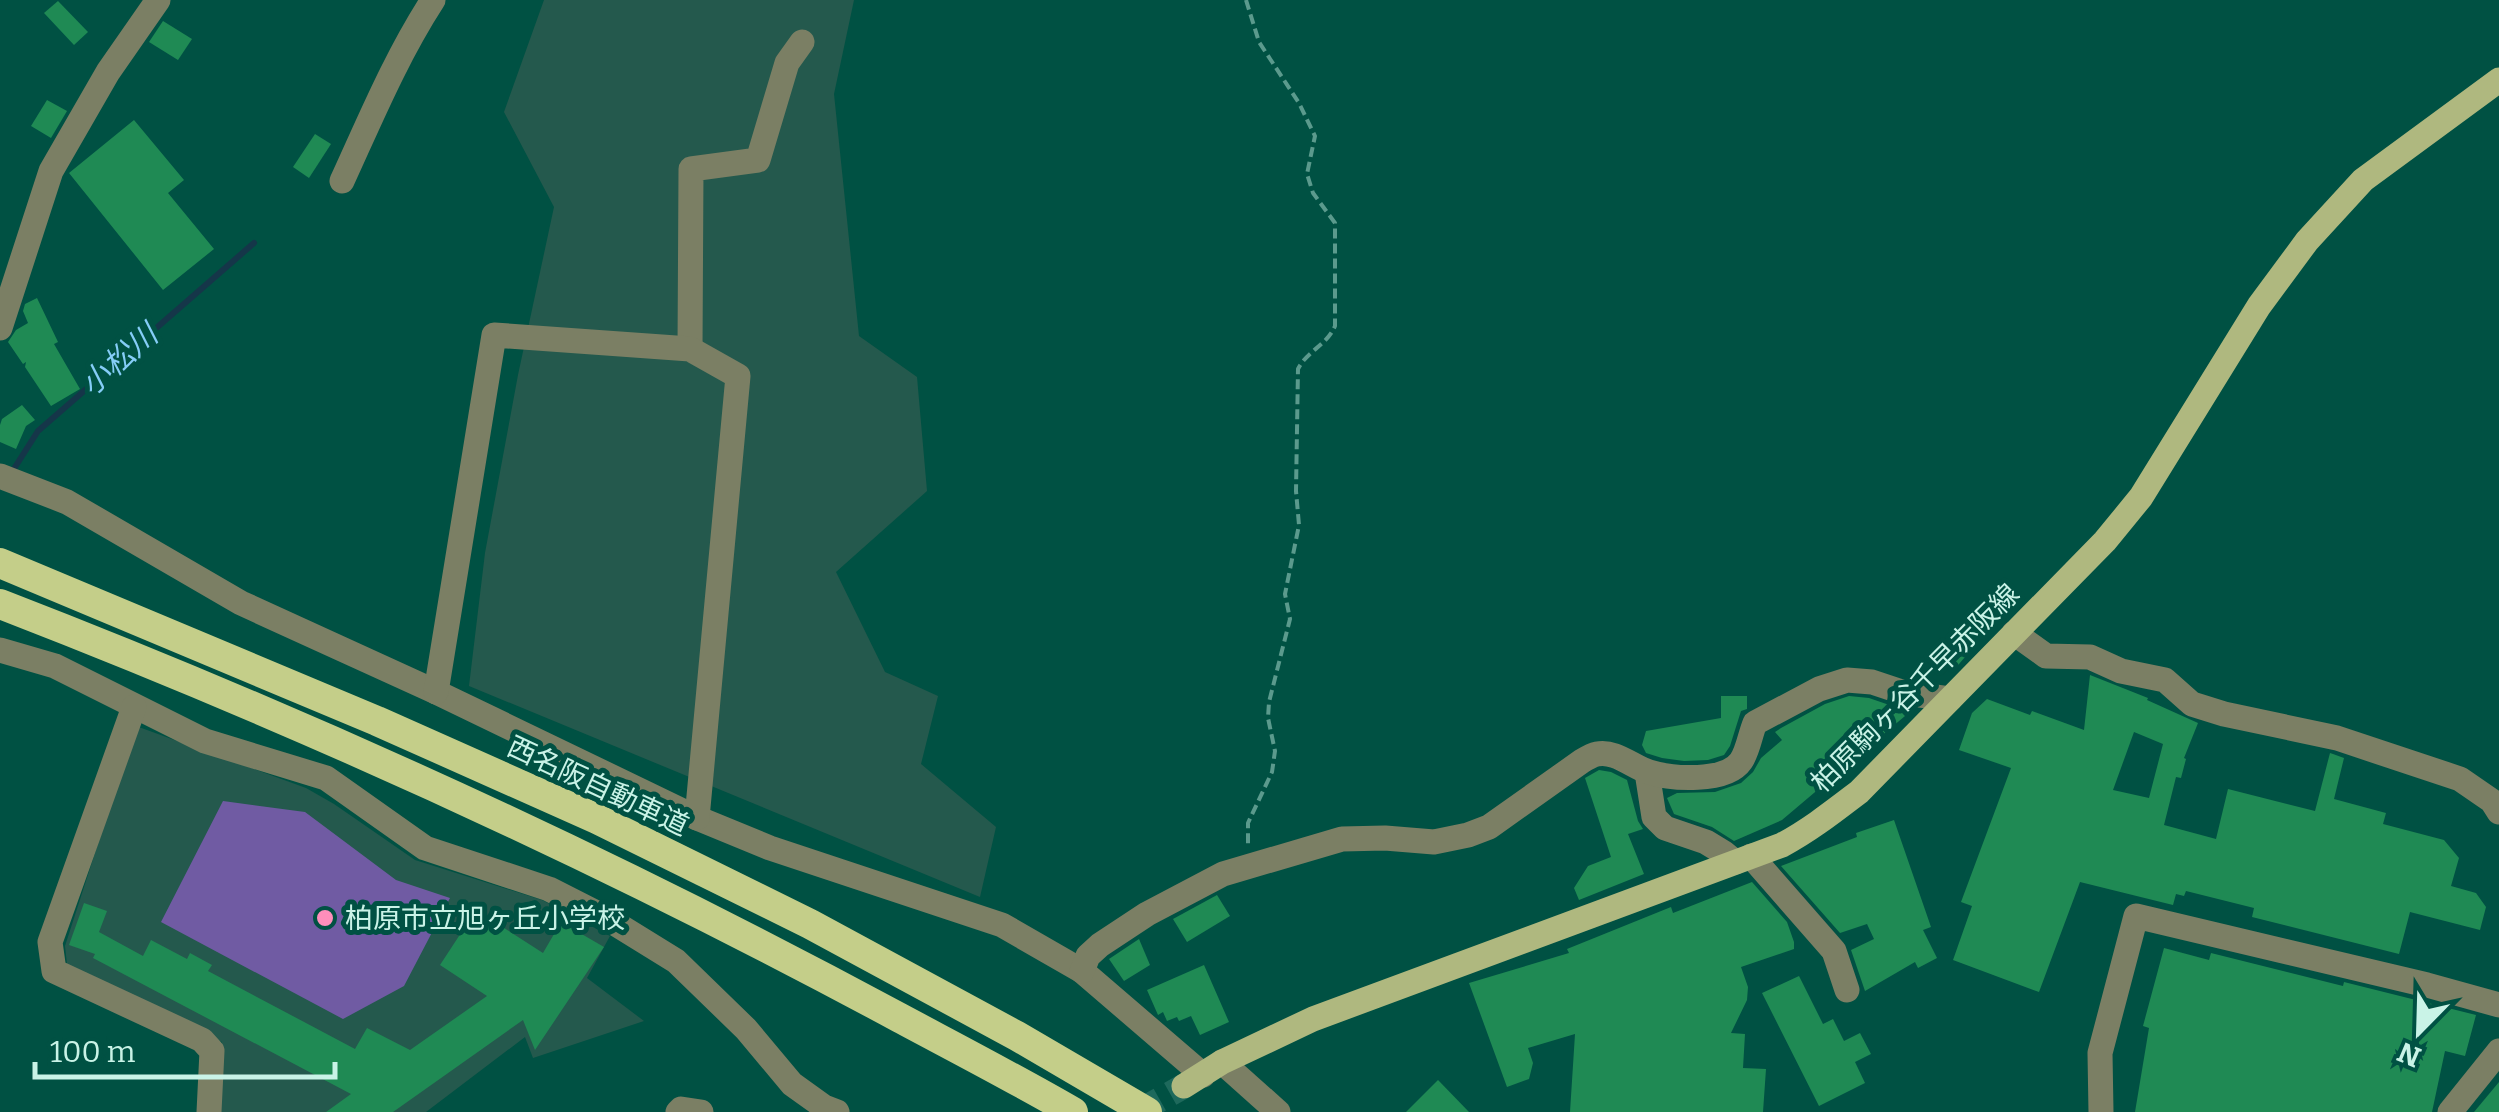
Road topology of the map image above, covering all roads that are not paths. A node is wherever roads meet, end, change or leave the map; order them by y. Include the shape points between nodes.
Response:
1 (158, 0) edge
2 (433, 0) edge
3 (802, 42) dead end
4 (2499, 80) edge
5 (342, 181) dead end
6 (0, 328) edge
7 (690, 349) junction
8 (0, 476) edge
9 (0, 563) edge
10 (0, 604) edge
11 (2014, 632) junction
12 (0, 650) edge
13 (436, 692) junction
14 (1950, 698) junction
15 (134, 707) junction
16 (1647, 772) junction
17 (2499, 812) edge
18 (697, 818) junction
19 (1743, 859) junction
20 (1082, 971) junction
21 (1847, 990) dead end
22 (2499, 1005) edge
23 (2499, 1051) edge
24 (1203, 1074) junction
25 (823, 1110) edge
26 (209, 1112) edge
27 (678, 1112) edge
28 (701, 1112) edge
29 (1072, 1112) edge
30 (1147, 1112) edge
31 (1278, 1112) edge
32 (2100, 1112) edge
33 (2450, 1112) edge

1 - 6 street via 50,171
2 - 5 street
3 - 7 street via 787,62 758,160 690,170
4 - 11 main road, 柏原駒ヶ谷千早赤阪線 via 2364,180 2306,241 2141,497
7 - 13 street via 494,335
7 - 18 street via 738,376
8 - 13 street via 68,502 241,604
9 - 30 highway, 西名阪自動車道 via 596,819 810,924
10 - 29 highway via 205,686 584,856
11 - 14 main road, 柏原駒ヶ谷千早赤阪線
11 - 17 street via 2046,656 2090,657 2121,672 2165,680 2192,704 2337,738 2460,778
12 - 15 street via 55,666
13 - 18 street
14 - 16 street via 1848,680 1755,724 1732,769 1715,776
14 - 19 main road, 柏原駒ヶ谷千早赤阪線 via 1836,810 1782,845
15 - 25 street via 205,741 326,778 425,848 549,889 608,919 676,961
15 - 26 street via 50,942 54,972 202,1040 212,1051
16 - 19 street via 1654,817 1665,828
16 - 20 street via 1599,753 1468,835 1434,842 1342,838 1248,865 1146,914 1100,945
18 - 20 street via 1002,924
19 - 21 street via 1834,951
19 - 24 main road, 柏原駒ヶ谷千早赤阪線 via 1313,1020
20 - 24 street
22 - 32 street via 2136,916 2100,1054
23 - 33 street
24 - 31 street
27 - 28 street

